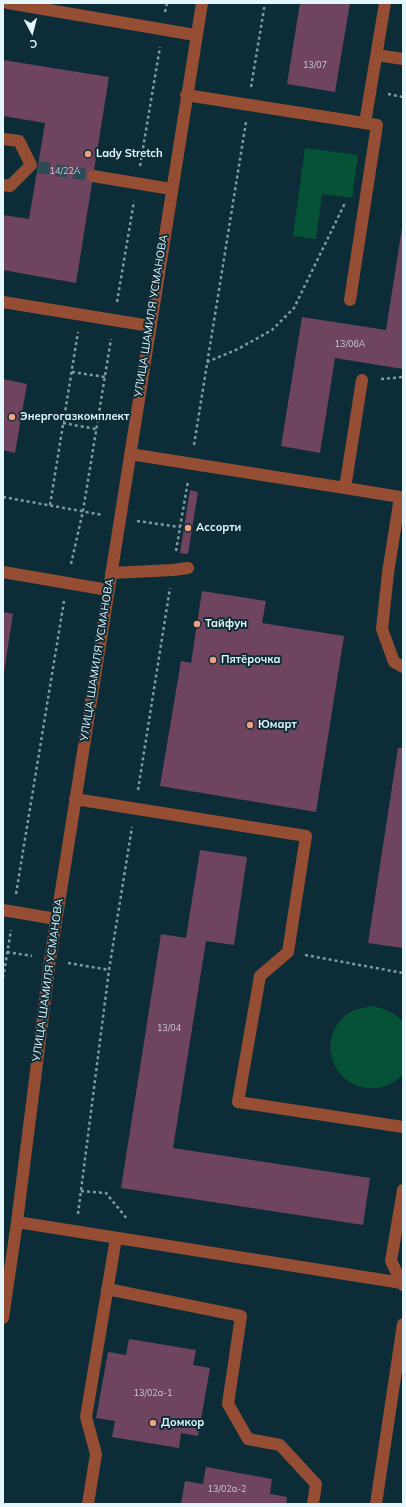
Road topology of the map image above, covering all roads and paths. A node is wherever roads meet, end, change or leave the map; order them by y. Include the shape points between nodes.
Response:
1 (8, 3) edge
2 (167, 3) edge
3 (202, 3) edge
4 (265, 3) edge
5 (385, 3) edge
6 (163, 30) junction
7 (195, 35) junction
8 (377, 55) junction
9 (403, 59) edge
10 (186, 96) junction
11 (248, 105) junction
12 (365, 123) junction
13 (3, 139) edge
14 (93, 176) tunnel mouth
15 (137, 183) junction
16 (3, 184) edge
17 (171, 189) junction
18 (345, 203) dead end
19 (350, 300) dead end
20 (3, 302) edge
21 (81, 315) junction
22 (114, 320) junction
23 (150, 326) junction
24 (207, 362) junction
25 (72, 372) junction
26 (105, 377) junction
27 (403, 377) edge
28 (362, 380) joint
29 (64, 423) junction
30 (96, 429) junction
31 (130, 454) junction
32 (190, 464) junction
33 (345, 488) junction
34 (3, 497) edge
35 (50, 506) junction
36 (83, 511) junction
37 (120, 518) junction
38 (180, 527) junction
39 (188, 568) dead end
40 (173, 570) junction
41 (3, 572) edge
42 (111, 572) junction
43 (67, 583) junction
44 (108, 590) junction
45 (403, 667) edge
46 (75, 799) junction
47 (135, 808) junction
48 (8, 911) edge
49 (56, 919) junction
50 (7, 952) junction
51 (288, 952) junction
52 (26, 955) dead end
53 (78, 965) dead end
54 (109, 970) junction
55 (403, 973) edge
56 (3, 978) edge
57 (403, 1127) edge
58 (403, 1190) edge
59 (81, 1191) junction
60 (17, 1222) junction
61 (76, 1232) junction
62 (116, 1238) junction
63 (146, 1243) junction
64 (8, 1250) edge
65 (403, 1284) edge
66 (107, 1289) junction
67 (3, 1318) edge
68 (403, 1324) edge
69 (88, 1504) edge
70 (312, 1504) edge
71 (376, 1504) edge

1 - 6 street
2 - 6 path
3 - 7 street, УЛИЦА ШАМИЛЯ УСМАНОВА
4 - 11 path
5 - 8 street
6 - 7 street
6 - 15 path
7 - 10 street, УЛИЦА ШАМИЛЯ УСМАНОВА
8 - 9 street
8 - 12 street
10 - 11 street
10 - 17 street, УЛИЦА ШАМИЛЯ УСМАНОВА
11 - 12 street
11 - 24 path
12 - 19 street via 377,125
13 - 16 street via 19,141 34,166 10,186
14 - 15 street
15 - 17 street
15 - 22 path
17 - 23 street, УЛИЦА ШАМИЛЯ УСМАНОВА
18 - 24 path via 294,308 272,330 238,349
20 - 21 street
21 - 22 street
21 - 25 path
22 - 23 street
22 - 26 path
23 - 31 street, УЛИЦА ШАМИЛЯ УСМАНОВА
24 - 32 path
25 - 26 path
25 - 29 path
26 - 30 path
27 - 28 path
28 - 33 street
29 - 30 path
29 - 35 path
30 - 36 path
31 - 32 street
31 - 37 street, УЛИЦА ШАМИЛЯ УСМАНОВА
32 - 33 street
32 - 38 path
33 - 45 street via 400,497 382,629 394,662
34 - 35 path
35 - 36 path
36 - 37 path
36 - 43 path
37 - 38 path
37 - 42 street, УЛИЦА ШАМИЛЯ УСМАНОВА
38 - 40 path
39 - 40 street
40 - 42 street
40 - 47 path
41 - 43 street
42 - 44 street, УЛИЦА ШАМИЛЯ УСМАНОВА
43 - 44 street
43 - 48 path
44 - 46 street, УЛИЦА ШАМИЛЯ УСМАНОВА
46 - 47 street
46 - 49 street, УЛИЦА ШАМИЛЯ УСМАНОВА
47 - 51 street via 306,836
47 - 54 path
48 - 49 street
48 - 50 path
49 - 60 street, УЛИЦА ШАМИЛЯ УСМАНОВА
50 - 52 path
50 - 56 path
51 - 55 path
51 - 57 street via 260,976 238,1102
53 - 54 path
54 - 59 path
58 - 65 street via 391,1261
59 - 61 path
59 - 63 path via 106,1193
60 - 61 street
60 - 64 street, УЛИЦА ШАМИЛЯ УСМАНОВА
61 - 62 street
62 - 63 street
62 - 66 street
63 - 65 street
64 - 67 street, УЛИЦА ШАМИЛЯ УСМАНОВА
66 - 69 street via 86,1417 96,1454
66 - 70 street via 241,1316 228,1404 248,1439 280,1445 316,1484
68 - 71 street

